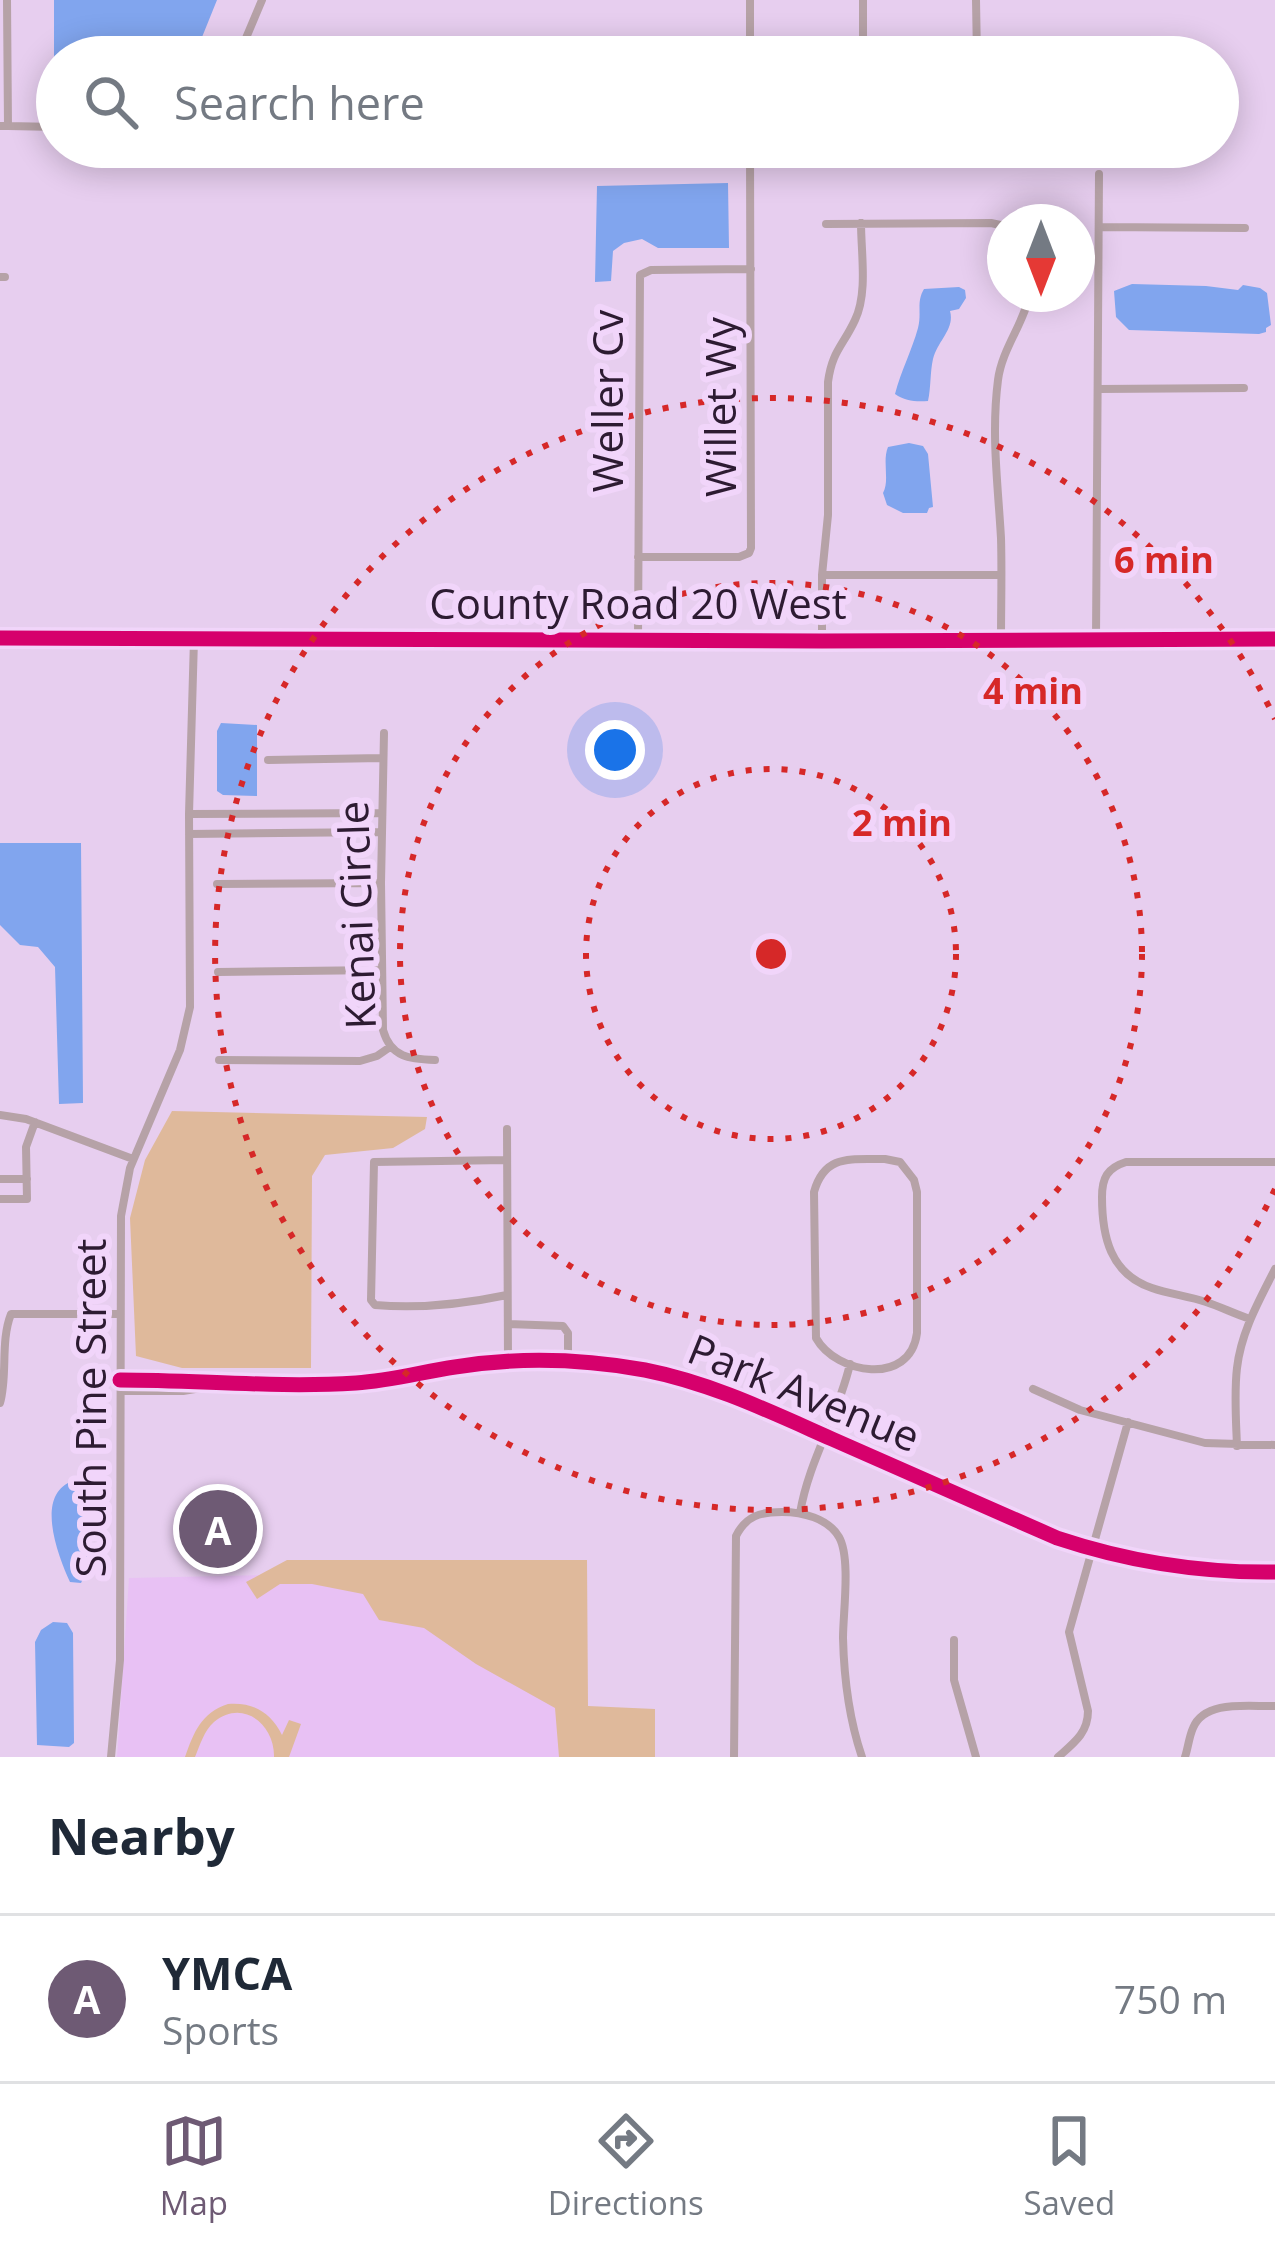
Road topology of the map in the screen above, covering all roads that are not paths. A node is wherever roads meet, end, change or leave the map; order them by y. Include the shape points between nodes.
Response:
1 (7, 0) edge
2 (262, 0) edge
3 (750, 0) edge
4 (863, 0) edge
5 (976, 0) edge
6 (247, 36) edge
7 (750, 36) edge
8 (863, 36) edge
9 (976, 36) edge
10 (4, 37) edge
11 (4, 126) edge
12 (36, 127) edge
13 (750, 168) edge
14 (1099, 174) dead end
15 (987, 223) edge
16 (826, 224) dead end
17 (861, 224) junction
18 (1099, 226) junction
19 (1245, 228) dead end
20 (751, 269) junction
21 (1025, 312) edge
22 (1244, 388) dead end
23 (1099, 389) junction
24 (638, 557) junction
25 (822, 574) junction
26 (1001, 575) junction
27 (0, 638) edge
28 (194, 639) junction
29 (1096, 639) junction
30 (1275, 639) edge
31 (638, 640) junction
32 (1001, 640) junction
33 (822, 641) junction
34 (384, 733) dead end
35 (382, 758) junction
36 (268, 760) dead end
37 (382, 813) junction
38 (189, 814) junction
39 (287, 814) junction
40 (382, 832) junction
41 (287, 833) junction
42 (189, 834) junction
43 (381, 883) junction
44 (217, 884) dead end
45 (382, 970) junction
46 (218, 972) dead end
47 (390, 1047) junction
48 (219, 1060) dead end
49 (435, 1060) dead end
50 (0, 1115) edge
51 (35, 1122) junction
52 (507, 1129) dead end
53 (134, 1160) junction
54 (507, 1160) junction
55 (1275, 1162) edge
56 (0, 1179) edge
57 (27, 1179) junction
58 (0, 1199) edge
59 (1275, 1269) edge
60 (507, 1294) junction
61 (121, 1314) junction
62 (1250, 1319) junction
63 (508, 1324) junction
64 (508, 1361) junction
65 (568, 1361) junction
66 (850, 1364) junction
67 (120, 1386) junction
68 (1033, 1389) dead end
69 (0, 1403) edge
70 (1128, 1422) junction
71 (825, 1436) junction
72 (1275, 1445) edge
73 (1237, 1446) junction
74 (800, 1513) junction
75 (1091, 1550) junction
76 (1275, 1572) edge
77 (954, 1640) dead end
78 (1275, 1706) edge
79 (111, 1757) edge
80 (734, 1757) edge
81 (862, 1757) edge
82 (976, 1757) edge
83 (1058, 1757) edge
84 (1185, 1757) edge

1 - 10 street
2 - 6 street
3 - 7 street
4 - 8 street
5 - 9 street
10 - 11 street
11 - 12 street
13 - 20 street, Willet Wy
14 - 18 street
15 - 17 street
16 - 17 street
17 - 25 street via 860,304 828,382
18 - 19 street
18 - 23 street
20 - 24 street, Weller Cv via 640,275
20 - 24 street, Willet Wy via 749,553
21 - 26 street via 998,378
22 - 23 street
23 - 29 street
24 - 31 street, Weller Cv
25 - 26 street
25 - 33 street
26 - 32 street
27 - 28 street, County Road 20 West
28 - 31 street, County Road 20 West
28 - 38 street, South Pine Street
29 - 30 street, County Road 20 West
29 - 32 street, County Road 20 West
31 - 33 street, County Road 20 West
32 - 33 street, County Road 20 West
34 - 35 street, Kenai Circle
35 - 36 street
35 - 37 street, Kenai Circle
37 - 39 street
37 - 40 street, Kenai Circle
38 - 39 street
38 - 42 street, South Pine Street
39 - 41 street
40 - 41 street
40 - 43 street, Kenai Circle
41 - 42 street
42 - 53 street, South Pine Street via 190,1006
43 - 44 street
43 - 45 street, Kenai Circle
45 - 46 street
45 - 47 street, Kenai Circle
47 - 48 street via 360,1061
47 - 49 street, Kenai Circle
50 - 51 street
51 - 53 street
51 - 57 street
52 - 54 street
53 - 61 street, South Pine Street via 122,1198
54 - 60 street
54 - 60 street via 374,1162 371,1300 409,1306
55 - 62 street via 1126,1162 1110,1170 1102,1190 1105,1241 1120,1268 1150,1288
56 - 57 street
57 - 58 street via 27,1199
59 - 62 street
60 - 63 street
61 - 67 street, South Pine Street
61 - 69 street via 11,1314
62 - 73 street via 1237,1366
63 - 64 street
63 - 65 street via 563,1326
64 - 65 street, Park Avenue
64 - 67 street, Park Avenue via 361,1383
65 - 71 street, Park Avenue via 685,1380
66 - 66 street via 823,1351 814,1328 820,1167 900,1162 916,1192 915,1346 907,1364
66 - 71 street
67 - 79 street, South Pine Street via 120,1660
68 - 70 street
70 - 73 street
70 - 75 street
71 - 74 street
71 - 75 street, Park Avenue
72 - 73 street
74 - 80 street via 759,1514 736,1536
74 - 81 street via 833,1529 843,1549 845,1675
75 - 76 street, Park Avenue via 1167,1567
75 - 83 street via 1069,1633 1088,1721
77 - 82 street via 954,1680
78 - 84 street via 1203,1715

